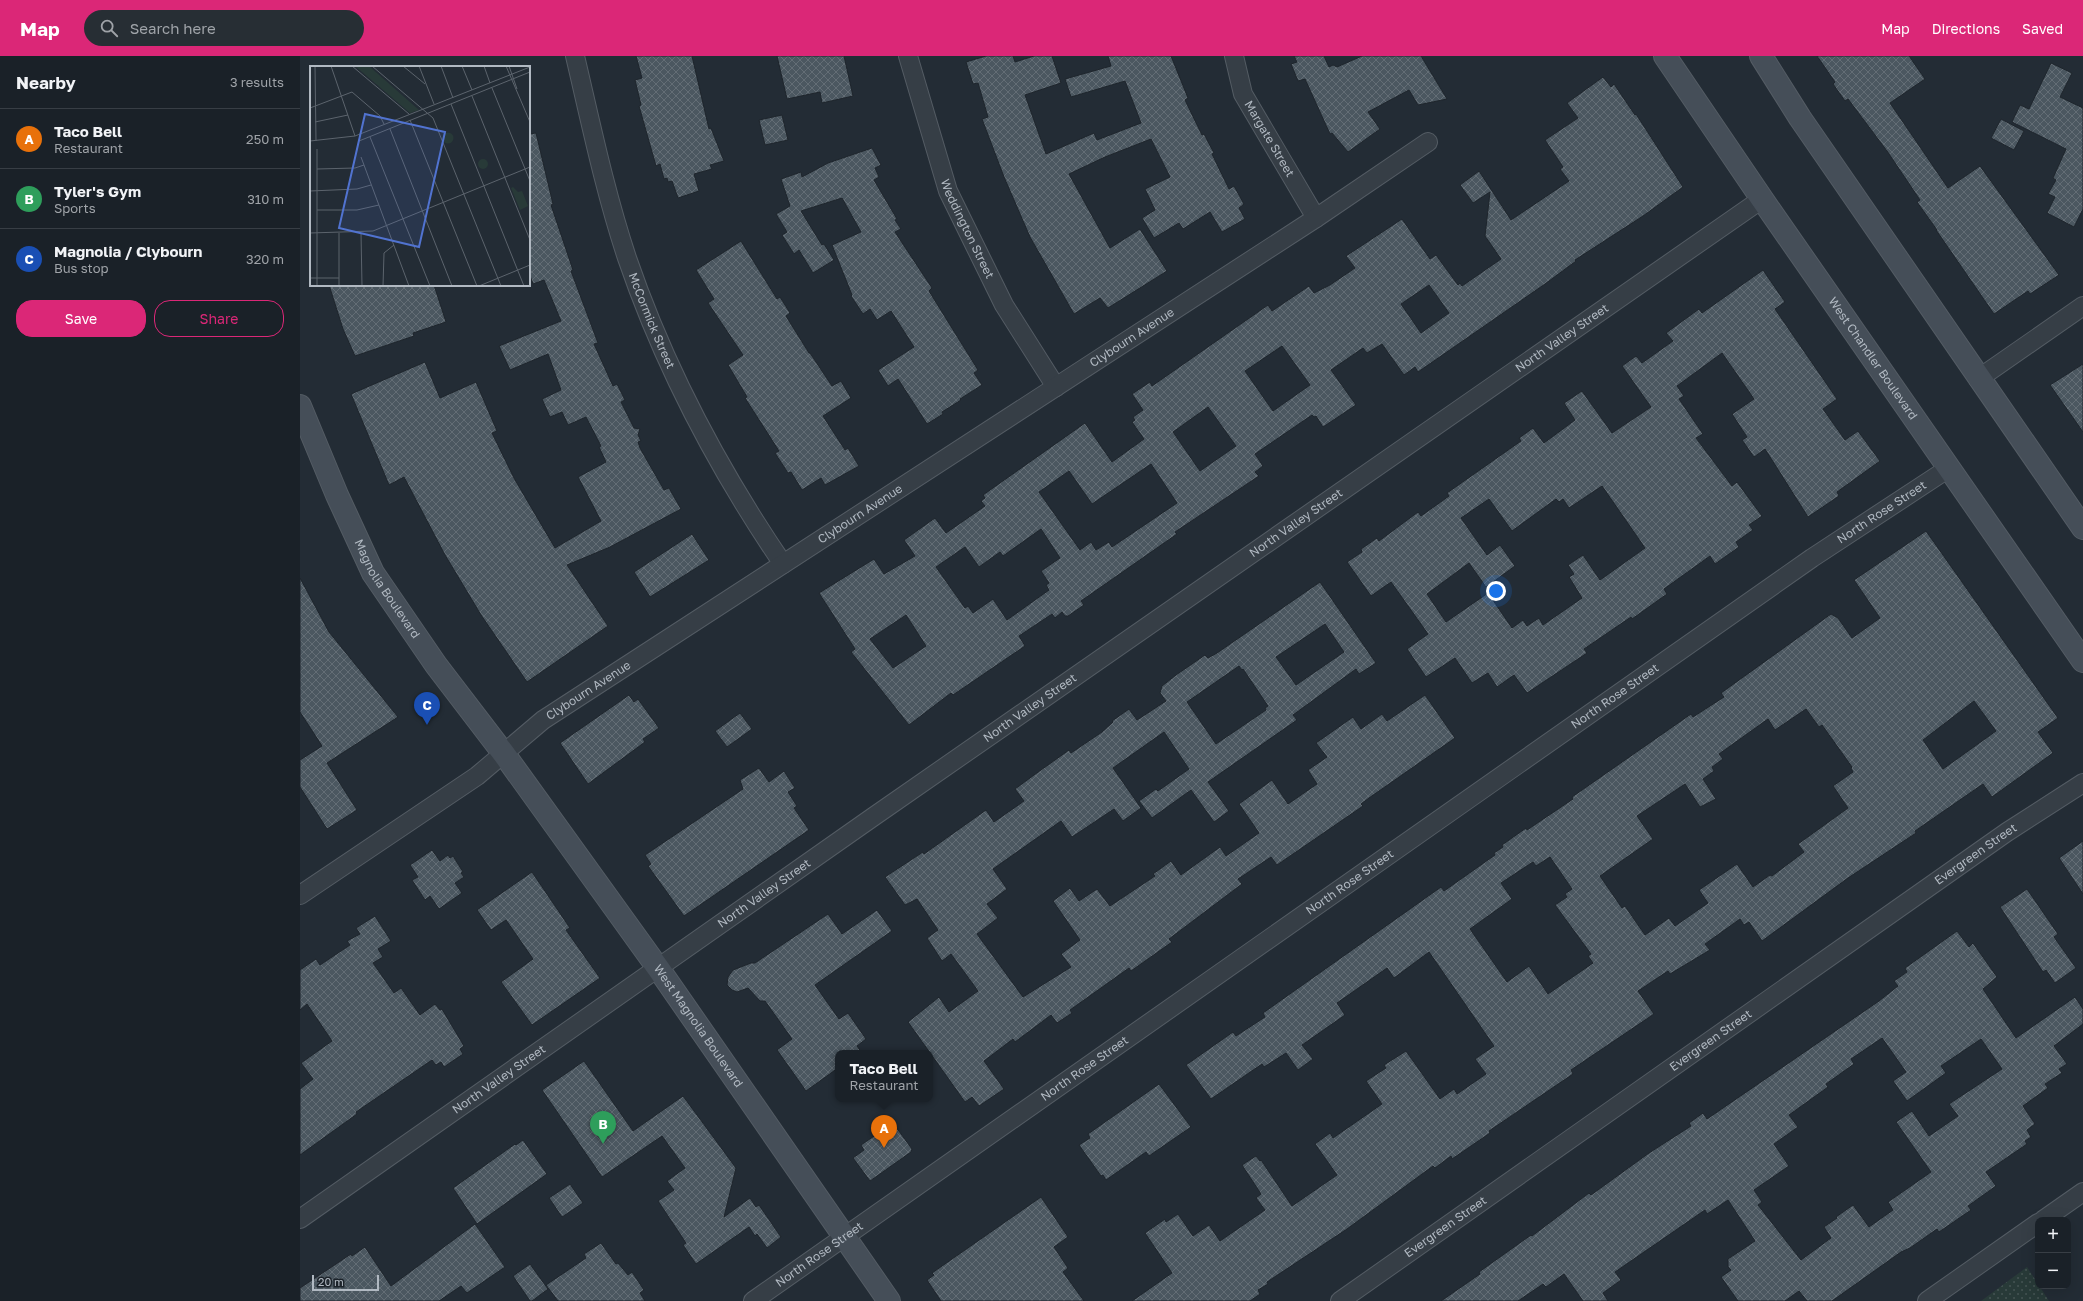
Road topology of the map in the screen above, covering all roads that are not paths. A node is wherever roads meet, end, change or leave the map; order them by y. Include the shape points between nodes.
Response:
1 (575, 56) edge
2 (908, 56) edge
3 (1234, 56) edge
4 (1665, 56) edge
5 (1761, 56) edge
6 (1428, 142) dead end
7 (1762, 199) junction
8 (1316, 218) junction
9 (2083, 306) edge
10 (1978, 379) junction
11 (1056, 387) junction
12 (300, 406) edge
13 (1949, 468) junction
14 (2083, 528) edge
15 (783, 564) junction
16 (2083, 661) edge
17 (504, 754) junction
18 (2083, 783) edge
19 (300, 895) edge
20 (658, 968) junction
21 (2083, 1192) edge
22 (2047, 1217) edge
23 (300, 1219) edge
24 (2035, 1225) edge
25 (844, 1236) junction
26 (753, 1301) edge
27 (889, 1301) edge
28 (1340, 1301) edge
29 (1927, 1301) edge

1 - 15 street, McCormick Street via 603,176 628,258 662,346 706,436
2 - 11 street, Weddington Street via 948,191 1004,306
3 - 8 street, Margate Street via 1243,94
4 - 7 main road, West Chandler Boulevard
5 - 10 main road via 1800,118
6 - 8 street, Clybourn Avenue
7 - 13 main road, West Chandler Boulevard
7 - 20 street, North Valley Street
8 - 11 street, Clybourn Avenue
9 - 10 street
10 - 14 main road
11 - 15 street, Clybourn Avenue
12 - 17 main road, Magnolia Boulevard via 373,573 436,664
13 - 16 main road, West Chandler Boulevard
13 - 25 street, North Rose Street via 1812,558
15 - 17 street, Clybourn Avenue via 543,720
17 - 19 street, Clybourn Avenue via 477,776
17 - 20 main road, West Magnolia Boulevard
18 - 28 street, Evergreen Street via 2007,832
20 - 23 street, North Valley Street
20 - 25 main road, West Magnolia Boulevard
21 - 22 street
24 - 29 street
25 - 26 street, North Rose Street
25 - 27 main road, West Magnolia Boulevard

